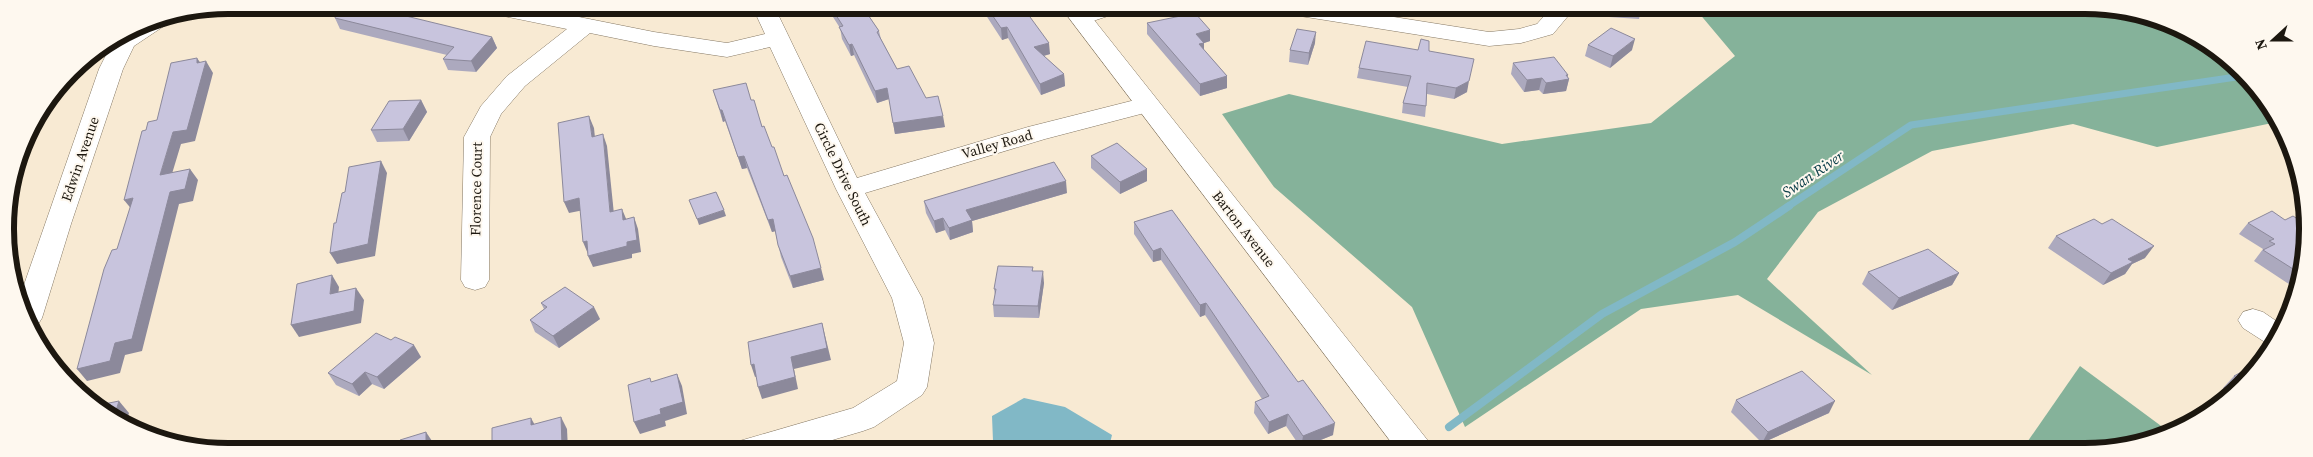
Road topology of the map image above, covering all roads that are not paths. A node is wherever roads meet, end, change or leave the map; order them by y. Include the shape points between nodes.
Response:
1 (530, 14) edge
2 (767, 14) edge
3 (1078, 14) edge
4 (1331, 14) edge
5 (1557, 14) edge
6 (586, 25) junction
7 (778, 38) junction
8 (129, 39) edge
9 (1147, 105) junction
10 (849, 189) junction
11 (475, 280) dead end
12 (30, 310) edge
13 (2253, 320) dead end
14 (2272, 333) edge
15 (773, 443) edge
16 (1411, 443) edge

1 - 6 street
2 - 7 street, Circle Drive South
3 - 9 street, Barton Avenue
4 - 5 street via 1489,39 1521,36 1545,29
6 - 7 street via 727,50
6 - 11 street, Florence Court via 516,81 490,111 477,137
7 - 10 street, Circle Drive South
8 - 12 street, Edwin Avenue via 124,42 111,69
9 - 10 street, Valley Road via 1037,133
9 - 16 street, Barton Avenue
10 - 15 street, Circle Drive South via 907,298 919,343 910,387 863,418
13 - 14 street

